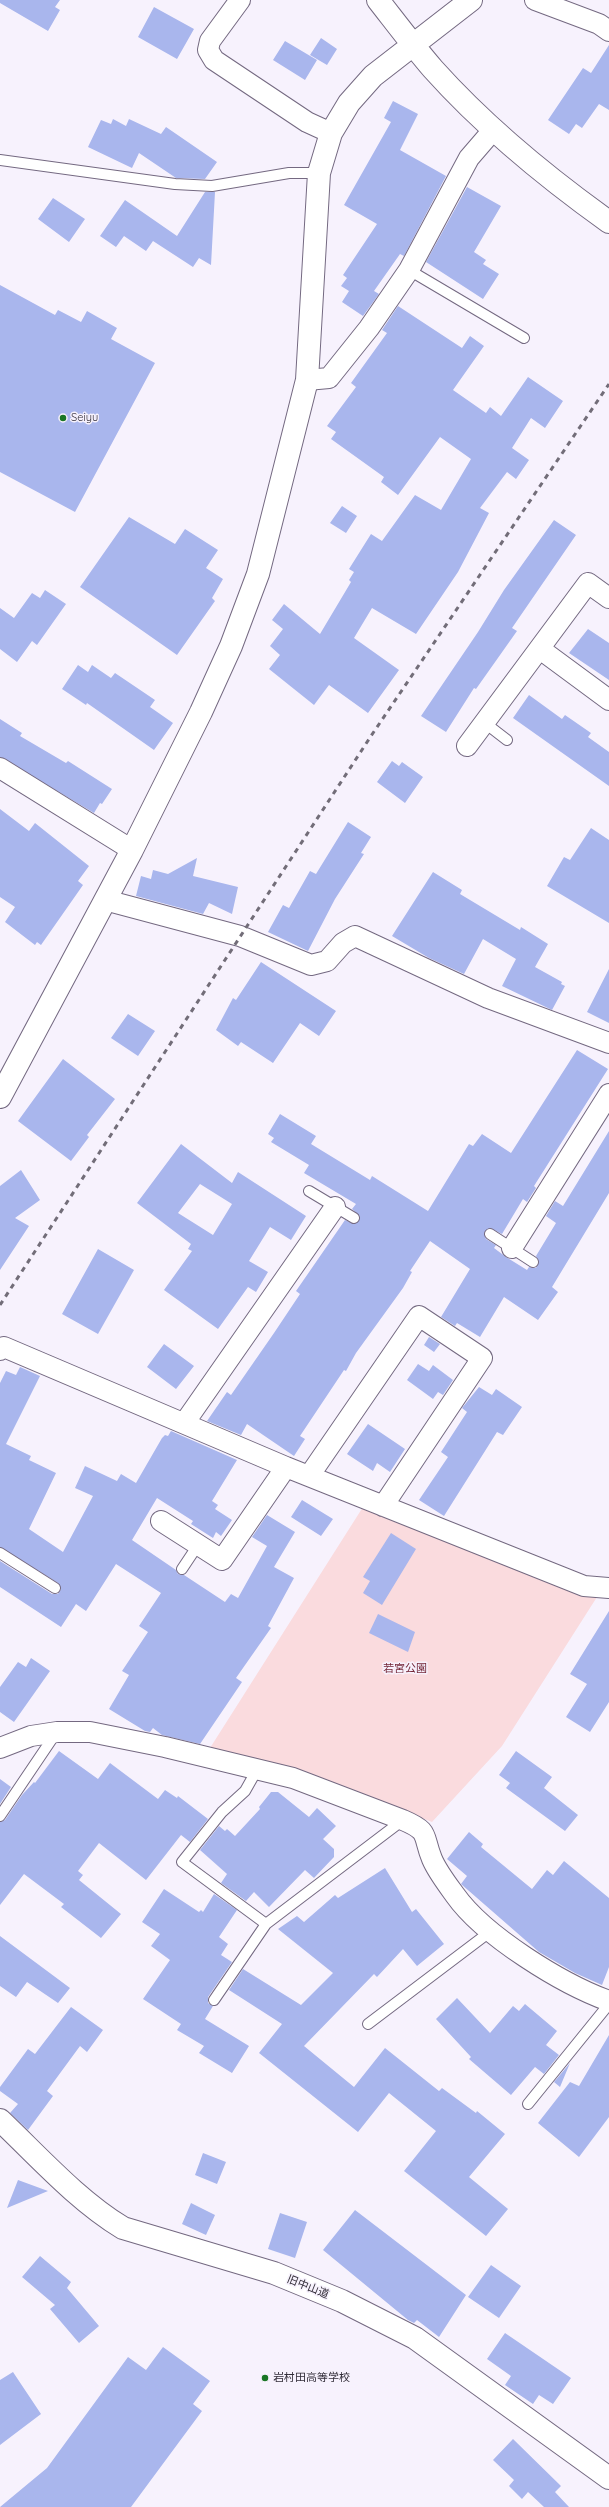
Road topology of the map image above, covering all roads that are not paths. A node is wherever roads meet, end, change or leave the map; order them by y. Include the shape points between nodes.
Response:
1 (240, 0) edge
2 (378, 0) edge
3 (472, 0) edge
4 (535, 0) edge
5 (609, 31) edge
6 (414, 46) junction
7 (494, 129) junction
8 (331, 133) junction
9 (0, 160) edge
10 (319, 173) junction
11 (609, 222) edge
12 (409, 270) junction
13 (524, 338) dead end
14 (307, 380) junction
15 (609, 598) edge
16 (540, 649) junction
17 (609, 700) edge
18 (485, 723) junction
19 (507, 740) dead end
20 (467, 746) dead end
21 (0, 768) edge
22 (132, 850) junction
23 (105, 900) junction
24 (609, 1043) edge
25 (609, 1094) edge
26 (0, 1097) edge
27 (309, 1191) dead end
28 (335, 1207) junction
29 (354, 1218) dead end
30 (490, 1234) dead end
31 (512, 1248) junction
32 (533, 1262) dead end
33 (0, 1350) edge
34 (184, 1422) junction
35 (286, 1467) junction
36 (309, 1476) junction
37 (383, 1506) junction
38 (161, 1521) dead end
39 (198, 1545) junction
40 (0, 1553) edge
41 (182, 1569) dead end
42 (55, 1588) dead end
43 (609, 1588) edge
44 (57, 1732) junction
45 (0, 1748) edge
46 (258, 1768) junction
47 (0, 1816) edge
48 (403, 1820) junction
49 (266, 1924) junction
50 (491, 1931) junction
51 (214, 2000) dead end
52 (609, 2003) edge
53 (368, 2024) dead end
54 (528, 2104) dead end
55 (0, 2120) edge
56 (609, 2478) edge

1 - 8 street via 210,41 208,50 214,60 307,122
2 - 6 street
3 - 6 street
4 - 5 street via 599,24
6 - 7 street via 455,92
6 - 8 street via 368,81 349,103
7 - 11 street via 549,178
7 - 12 street via 469,158
8 - 10 street
9 - 10 lane via 175,184 212,186 289,174
10 - 14 street
12 - 13 lane
12 - 14 street via 369,328 329,378
14 - 22 street via 258,574 231,646
15 - 16 street via 588,583
16 - 17 street
16 - 18 street
18 - 19 lane
18 - 20 street
21 - 22 street
22 - 23 street
23 - 24 street via 240,936 311,965 327,961 343,943 355,936 488,998
23 - 26 street
25 - 31 street
27 - 28 lane
28 - 29 lane
28 - 34 street
30 - 31 lane
31 - 32 lane
33 - 34 street via 4,1347
34 - 35 street
35 - 36 street
35 - 39 street via 222,1560
36 - 37 street
36 - 37 street via 419,1316 482,1358
37 - 43 street via 584,1586
38 - 39 street
39 - 41 lane
40 - 42 lane
44 - 45 street via 31,1736
44 - 46 street via 90,1732
44 - 47 lane
46 - 48 street via 333,1791
46 - 49 lane via 245,1791 222,1812 182,1862
48 - 49 lane
48 - 50 street via 420,1827 427,1839 432,1858 455,1896
49 - 51 lane
50 - 52 street via 570,1986
50 - 53 lane
52 - 54 lane
55 - 56 street, 旧中山道 via 81,2197 123,2228 274,2273 381,2318 421,2342

